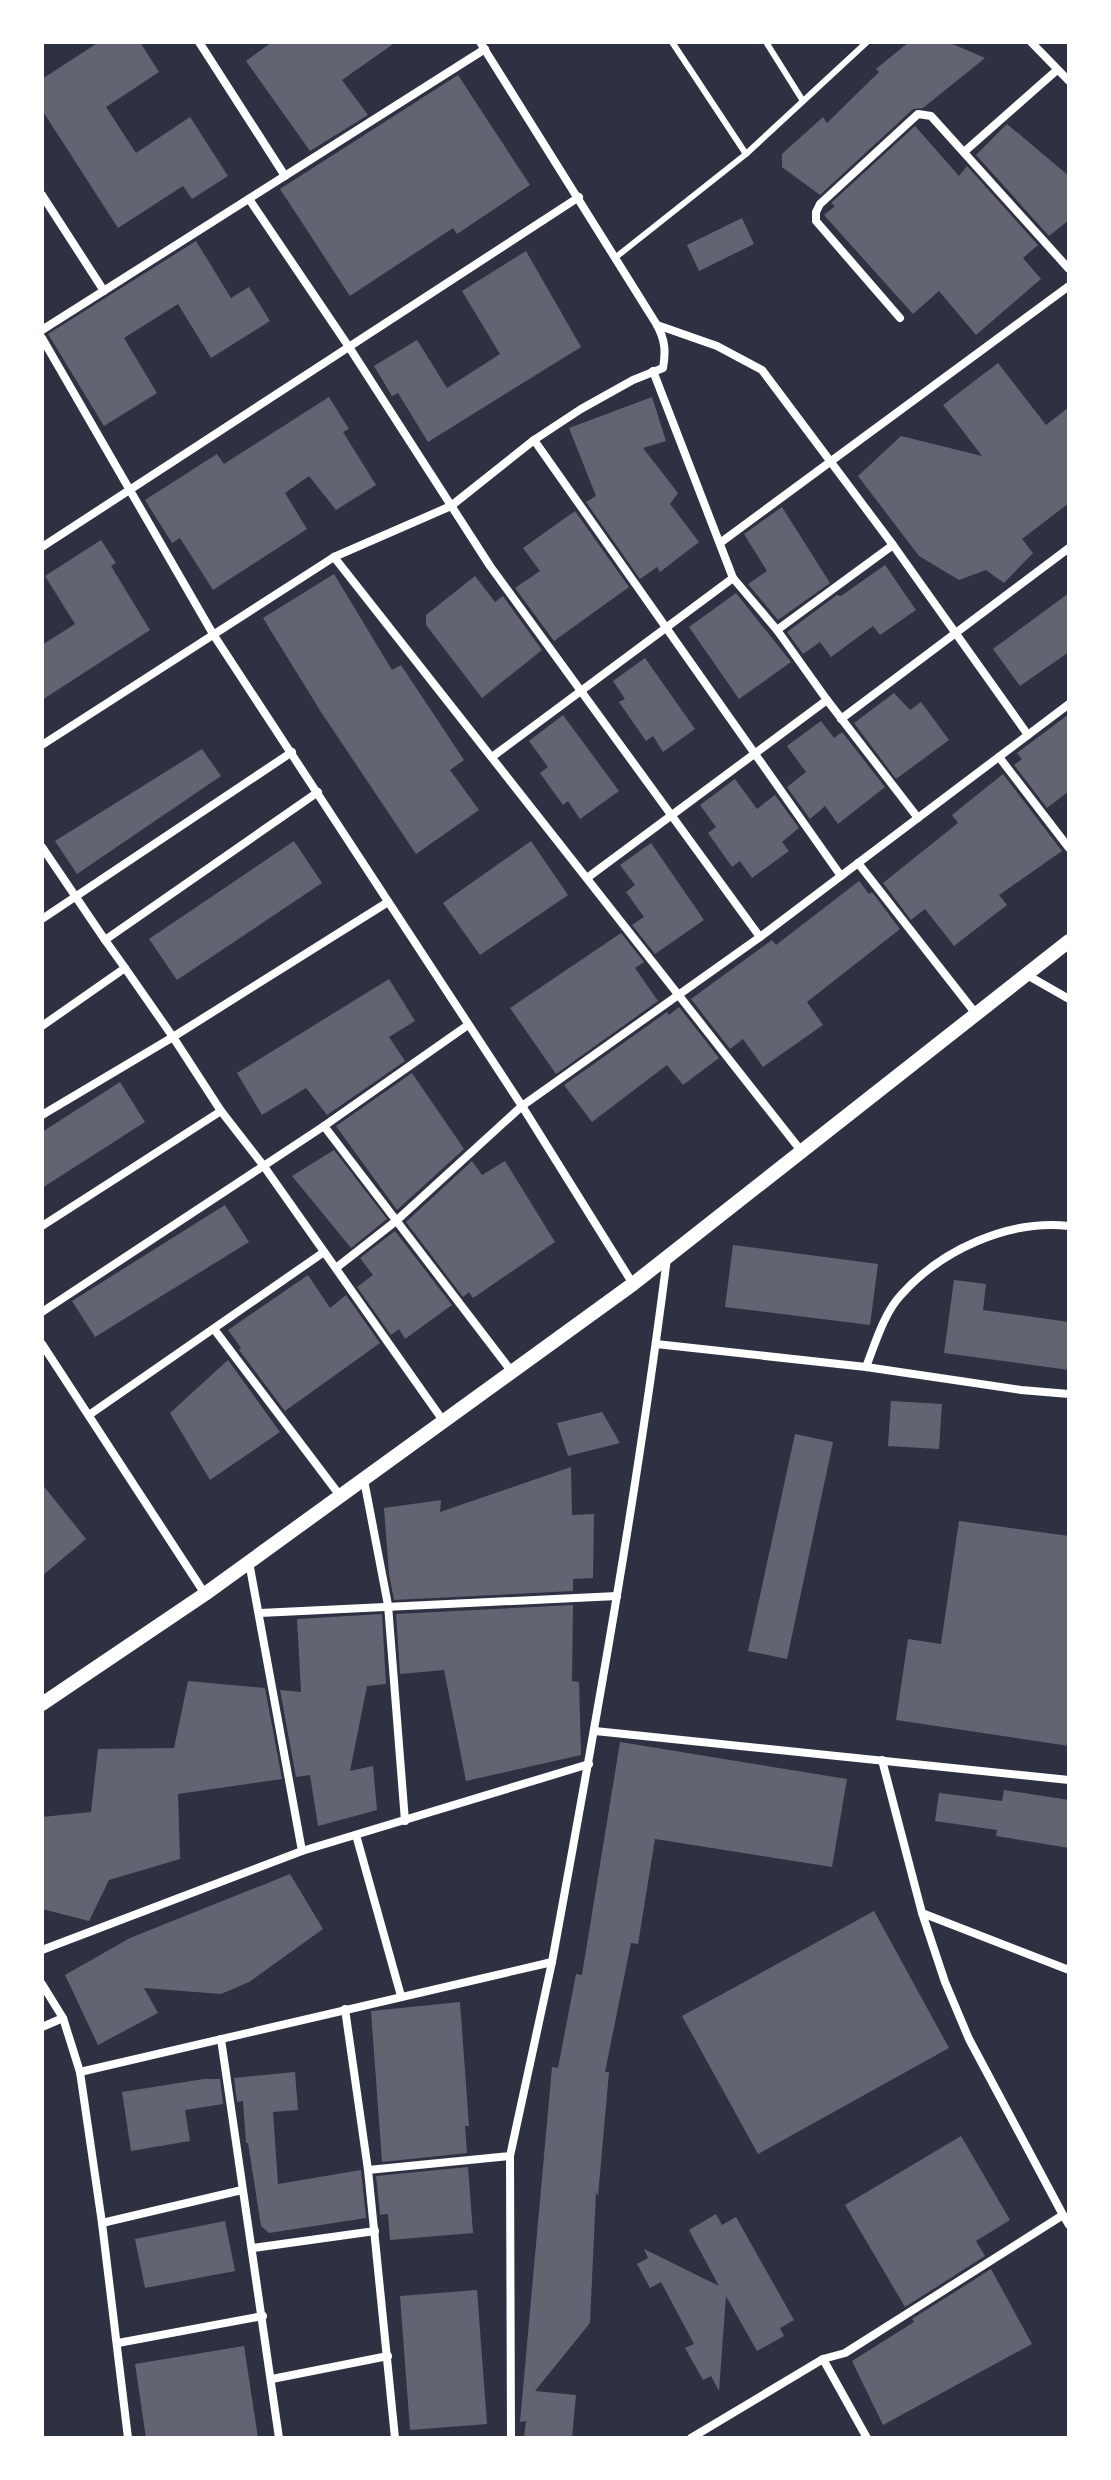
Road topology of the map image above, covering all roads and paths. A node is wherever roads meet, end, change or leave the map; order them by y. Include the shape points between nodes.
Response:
1 (199, 42) edge
2 (672, 42) edge
3 (766, 42) edge
4 (867, 42) edge
5 (1031, 42) edge
6 (483, 45) edge
7 (1057, 70) junction
8 (1069, 81) edge
9 (803, 101) junction
10 (964, 152) junction
11 (746, 154) junction
12 (285, 176) junction
13 (42, 195) edge
14 (579, 197) junction
15 (249, 199) junction
16 (616, 257) junction
17 (1069, 269) edge
18 (1069, 286) edge
19 (104, 291) junction
20 (900, 318) dead end
21 (657, 325) junction
22 (42, 330) edge
23 (42, 338) edge
24 (349, 347) junction
25 (653, 371) junction
26 (534, 440) junction
27 (831, 461) junction
28 (131, 488) junction
29 (451, 506) junction
30 (720, 543) junction
31 (893, 545) junction
32 (42, 547) edge
33 (1069, 548) edge
34 (334, 557) junction
35 (733, 578) junction
36 (665, 628) junction
37 (777, 630) junction
38 (955, 633) junction
39 (213, 634) junction
40 (582, 690) junction
41 (827, 700) junction
42 (1069, 704) edge
43 (841, 719) junction
44 (1028, 735) junction
45 (42, 745) edge
46 (292, 752) junction
47 (754, 754) junction
48 (492, 757) junction
49 (999, 757) junction
50 (318, 792) junction
51 (672, 815) junction
52 (918, 818) junction
53 (42, 847) edge
54 (1069, 848) edge
55 (858, 863) junction
56 (841, 876) junction
57 (587, 878) junction
58 (75, 898) junction
59 (388, 902) junction
60 (42, 919) edge
61 (760, 937) junction
62 (105, 940) junction
63 (1069, 941) edge
64 (125, 968) junction
65 (1027, 975) junction
66 (679, 994) junction
67 (1069, 999) edge
68 (976, 1014) junction
69 (468, 1025) junction
70 (42, 1026) edge
71 (173, 1037) junction
72 (522, 1106) junction
73 (221, 1111) junction
74 (42, 1115) edge
75 (324, 1126) junction
76 (802, 1152) junction
77 (263, 1165) junction
78 (396, 1221) junction
79 (42, 1226) edge
80 (1069, 1226) edge
81 (324, 1252) junction
82 (667, 1258) junction
83 (336, 1268) junction
84 (633, 1284) junction
85 (42, 1312) edge
86 (214, 1329) junction
87 (42, 1344) edge
88 (656, 1344) junction
89 (866, 1367) junction
90 (512, 1372) junction
91 (1069, 1394) edge
92 (89, 1415) junction
93 (444, 1422) junction
94 (364, 1480) junction
95 (341, 1497) junction
96 (249, 1562) junction
97 (205, 1594) junction
98 (617, 1596) junction
99 (388, 1605) junction
100 (260, 1613) junction
101 (42, 1704) edge
102 (595, 1731) junction
103 (882, 1760) junction
104 (589, 1764) junction
105 (1069, 1780) edge
106 (405, 1821) junction
107 (356, 1835) junction
108 (302, 1851) junction
109 (922, 1913) junction
110 (42, 1950) edge
111 (552, 1962) junction
112 (1069, 1970) edge
113 (42, 1984) edge
114 (401, 1996) junction
115 (345, 2009) junction
116 (63, 2018) junction
117 (42, 2027) edge
118 (221, 2039) junction
119 (80, 2072) junction
120 (510, 2156) junction
121 (368, 2170) junction
122 (242, 2190) junction
123 (1063, 2215) junction
124 (102, 2223) junction
125 (1069, 2225) edge
126 (375, 2231) junction
127 (253, 2248) junction
128 (263, 2316) junction
129 (118, 2343) junction
130 (388, 2356) junction
131 (823, 2359) junction
132 (272, 2379) junction
133 (128, 2438) edge
134 (279, 2438) edge
135 (395, 2438) edge
136 (511, 2438) edge
137 (691, 2438) edge
138 (867, 2438) edge

1 - 12 street
2 - 11 lane
3 - 9 lane
4 - 9 lane
5 - 7 street
6 - 12 street
6 - 14 street
7 - 8 street
7 - 10 street
9 - 11 lane
10 - 17 street
10 - 20 street via 931,116 918,114 816,212 816,221
11 - 16 lane
12 - 15 street
13 - 19 street
14 - 16 street
14 - 24 street
15 - 19 street
15 - 24 street
16 - 21 street
18 - 27 street
19 - 22 street
21 - 25 street via 665,354 663,368
21 - 27 street via 717,346 762,370
23 - 28 street
24 - 28 street
24 - 29 street
25 - 26 street
25 - 30 street
26 - 29 street
26 - 36 street
27 - 30 street
27 - 31 street
28 - 32 street
28 - 39 street
29 - 34 street
29 - 40 street
30 - 35 street
31 - 37 street
31 - 38 street
33 - 38 street
34 - 39 street
34 - 48 street
35 - 36 street
35 - 37 street
36 - 40 street
36 - 47 street
37 - 41 street
38 - 43 street
38 - 44 street
39 - 45 street
39 - 46 street
40 - 48 street
40 - 51 street
41 - 43 street
41 - 47 street
42 - 44 street
43 - 52 street
44 - 49 street
46 - 50 street
46 - 58 street
47 - 51 street
47 - 56 street
48 - 57 street
49 - 52 street
49 - 54 street
50 - 59 street
50 - 62 street
51 - 57 street
51 - 61 street
52 - 55 street
53 - 58 street
55 - 56 street
55 - 68 street
56 - 61 street
57 - 66 street
58 - 60 street
58 - 62 street
59 - 69 street
59 - 71 street
61 - 66 street
62 - 64 street
63 - 65 street
64 - 70 street
64 - 71 street
65 - 67 street
65 - 68 street
66 - 72 street
66 - 76 street
68 - 76 street
69 - 72 street
69 - 75 street
71 - 73 street
71 - 74 street
72 - 78 street
72 - 84 street
73 - 77 street
73 - 79 street
75 - 77 street
75 - 78 street
76 - 82 street
77 - 81 street
77 - 85 street
78 - 83 street
78 - 90 street
80 - 89 street via 1018,1229 979,1240 930,1268 899,1296
81 - 83 street
81 - 86 street
82 - 84 street
82 - 88 street
83 - 93 street
84 - 90 street
86 - 92 street
86 - 95 street
87 - 92 street
88 - 89 street
88 - 98 street
89 - 91 street
90 - 93 street
92 - 97 street
93 - 94 street
94 - 95 street
94 - 99 street
95 - 96 street
96 - 97 street
96 - 100 street
97 - 101 street
98 - 99 street
98 - 102 street
99 - 100 street
99 - 106 street
100 - 108 street
102 - 103 street
102 - 104 street
103 - 105 street
103 - 109 street
104 - 106 street
104 - 111 street
106 - 107 street
107 - 108 street
107 - 114 street
108 - 110 street
109 - 112 street
109 - 123 street via 969,2039
111 - 114 street
111 - 120 street
113 - 116 street
114 - 115 street
115 - 118 street
115 - 121 street
116 - 117 street
116 - 119 street
118 - 119 street
118 - 122 street
119 - 124 street
120 - 121 street
120 - 136 street
121 - 126 street
122 - 124 street
122 - 127 street
123 - 125 street
123 - 131 street via 845,2353
124 - 129 street
126 - 127 street
126 - 130 street
127 - 128 street
128 - 129 street
128 - 132 street
129 - 133 street
130 - 132 street
130 - 135 street
131 - 137 street
131 - 138 street
132 - 134 street

